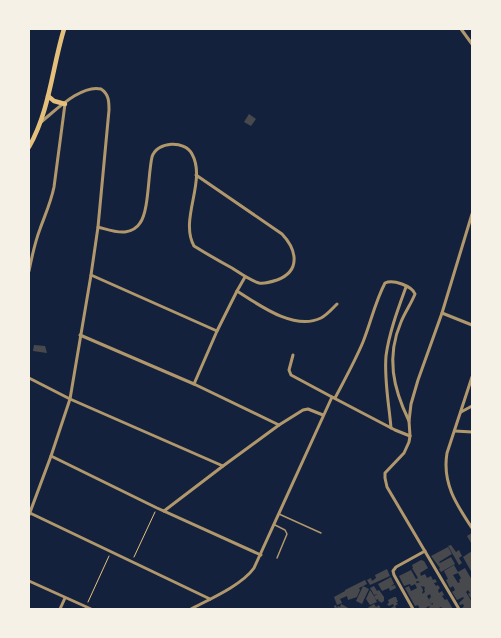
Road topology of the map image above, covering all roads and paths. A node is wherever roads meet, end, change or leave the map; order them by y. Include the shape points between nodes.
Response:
1 (64, 29) edge
2 (461, 29) edge
3 (472, 44) edge
4 (48, 96) junction
5 (65, 104) junction
6 (42, 122) junction
7 (29, 147) edge
8 (196, 174) junction
9 (472, 214) edge
10 (98, 227) junction
11 (29, 271) edge
12 (91, 275) junction
13 (245, 277) junction
14 (406, 287) junction
15 (238, 291) junction
16 (337, 304) dead end
17 (442, 313) junction
18 (472, 325) edge
19 (217, 331) junction
20 (80, 335) junction
21 (293, 355) dead end
22 (29, 378) edge
23 (472, 378) edge
24 (194, 384) junction
25 (334, 397) junction
26 (70, 399) junction
27 (472, 406) edge
28 (461, 412) junction
29 (323, 415) junction
30 (409, 421) junction
31 (279, 425) junction
32 (391, 428) junction
33 (455, 431) junction
34 (472, 432) edge
35 (410, 436) junction
36 (51, 456) junction
37 (223, 466) junction
38 (157, 508) junction
39 (164, 511) junction
40 (29, 514) edge
41 (280, 514) junction
42 (274, 525) junction
43 (472, 528) edge
44 (322, 533) dead end
45 (425, 551) junction
46 (111, 552) junction
47 (261, 555) junction
48 (277, 558) dead end
49 (133, 562) junction
50 (29, 581) edge
51 (65, 598) junction
52 (210, 599) junction
53 (86, 607) junction
54 (60, 609) edge
55 (91, 609) edge
56 (191, 609) edge
57 (413, 609) edge
58 (459, 609) edge

1 - 4 main road
2 - 3 street
4 - 5 main road via 54,102
4 - 6 main road
5 - 6 street
5 - 10 street via 78,94 93,88 104,91 108,99
5 - 11 street via 53,194 37,237
6 - 7 main road
8 - 10 street via 196,163 188,149 179,144 160,147 153,155 141,222 132,230 124,232
8 - 13 street via 189,230 191,240 194,246
8 - 13 street via 282,234 290,244 295,258 293,266 282,278 259,283
9 - 17 street
10 - 12 street
12 - 19 street
12 - 20 street
13 - 15 street
14 - 25 street via 393,281 385,283 352,367
14 - 30 street via 415,294 397,332 392,364 399,399
14 - 32 street via 386,356
15 - 16 street via 280,316 298,321 320,319
15 - 19 street
17 - 18 street
17 - 30 street via 418,380
19 - 24 street
20 - 24 street
20 - 26 street
21 - 25 street via 289,370 291,375
22 - 26 street
23 - 28 street
24 - 31 street
25 - 29 street
25 - 32 street
26 - 36 street
26 - 37 street
27 - 28 street
28 - 33 street
29 - 31 street via 305,409
29 - 41 street
30 - 35 street
31 - 37 street
32 - 35 street
33 - 34 street
33 - 43 street via 445,462 448,486
35 - 45 street via 404,453 385,473 385,478 387,487
36 - 38 street
36 - 40 street
37 - 39 street
38 - 39 street
38 - 49 path
39 - 47 street
40 - 46 street
41 - 42 street
41 - 44 lane
42 - 47 street
42 - 48 lane via 286,530 287,534
45 - 57 street via 393,571
45 - 58 street
46 - 49 street
46 - 53 path
47 - 52 street via 246,577
49 - 52 street
50 - 51 street
51 - 53 street
51 - 54 street
52 - 56 street
53 - 55 street

